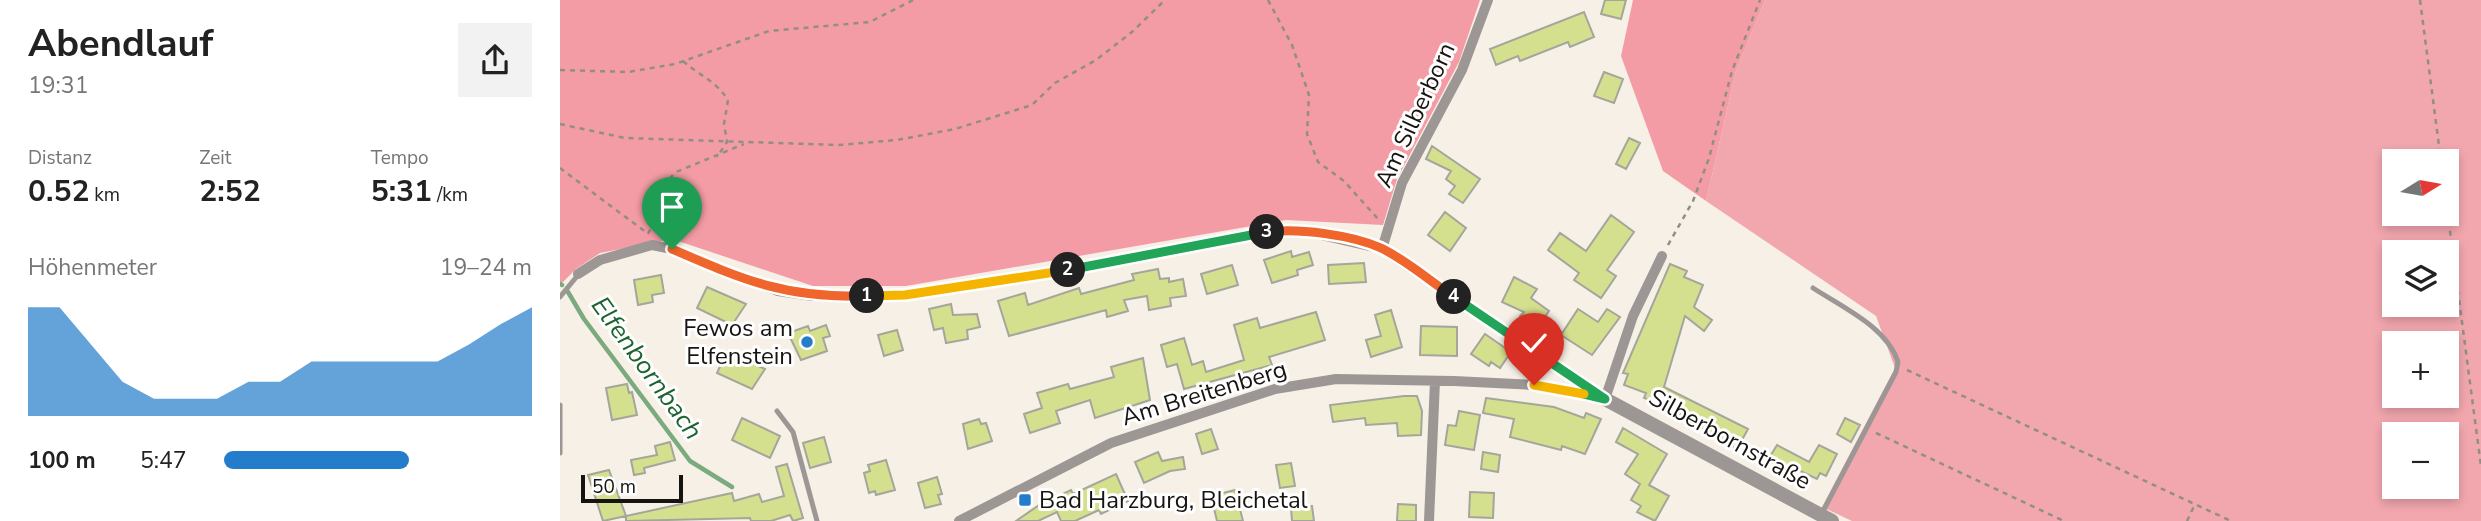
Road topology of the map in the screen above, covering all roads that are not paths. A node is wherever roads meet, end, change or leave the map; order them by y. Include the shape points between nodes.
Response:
1 (1488, 0) edge
2 (1382, 249) junction
3 (1661, 256) road end
4 (578, 274) joint
5 (1814, 288) dead end
6 (560, 297) edge
7 (1436, 381) junction
8 (1605, 399) junction
9 (560, 405) edge
10 (776, 411) dead end
11 (560, 453) edge
12 (972, 517) edge
13 (1826, 518) edge
14 (817, 521) edge
15 (959, 521) edge
16 (1429, 521) edge

1 - 2 street, Am Silberborn via 1462,70 1402,183
2 - 4 street via 1285,230 932,291 855,297 778,291 650,240
2 - 8 street
3 - 8 street via 1633,316
4 - 6 lane
5 - 13 lane via 1876,331 1894,352 1898,366
7 - 8 street, Am Breitenberg via 1534,385
7 - 12 street, Am Breitenberg via 1336,379 1275,389 1111,443
7 - 16 street
8 - 13 street, Silberbornstraße
9 - 11 lane
10 - 14 lane via 793,432
12 - 15 street, Am Breitenberg

